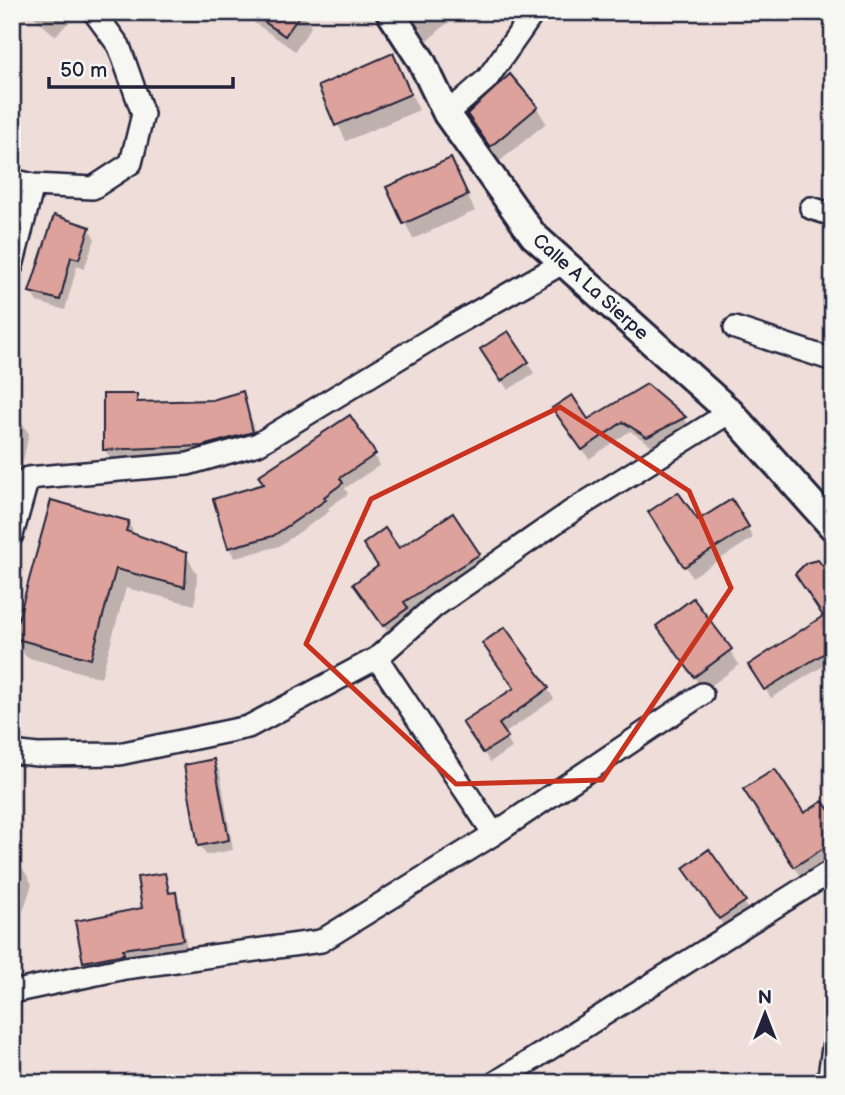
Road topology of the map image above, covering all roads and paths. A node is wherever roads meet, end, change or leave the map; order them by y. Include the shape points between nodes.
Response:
1 (94, 12) edge
2 (390, 12) edge
3 (534, 12) edge
4 (447, 114) junction
5 (12, 180) edge
6 (33, 185) junction
7 (811, 208) dead end
8 (833, 215) edge
9 (561, 264) junction
10 (12, 265) edge
11 (735, 328) dead end
12 (833, 360) edge
13 (730, 412) junction
14 (833, 527) edge
15 (12, 535) edge
16 (377, 658) junction
17 (702, 694) dead end
18 (12, 752) edge
19 (494, 834) junction
20 (833, 870) edge
21 (12, 992) edge
22 (833, 1048) edge
23 (495, 1083) edge
24 (828, 1083) edge

1 - 6 street via 120,46 143,114 131,163 93,188
2 - 4 street, Calle A La Sierpe via 421,60
3 - 4 street via 487,79
4 - 9 street, Calle A La Sierpe via 533,235
5 - 6 street
6 - 10 street
7 - 8 street
9 - 13 street, Calle A La Sierpe
9 - 15 street via 258,444 188,464 28,478
11 - 12 street
13 - 14 street, Calle A La Sierpe
13 - 16 street via 572,511 435,606
16 - 18 street via 248,727 120,754
16 - 19 street
17 - 19 street
19 - 21 street via 321,941 125,968
20 - 23 street
22 - 24 street

